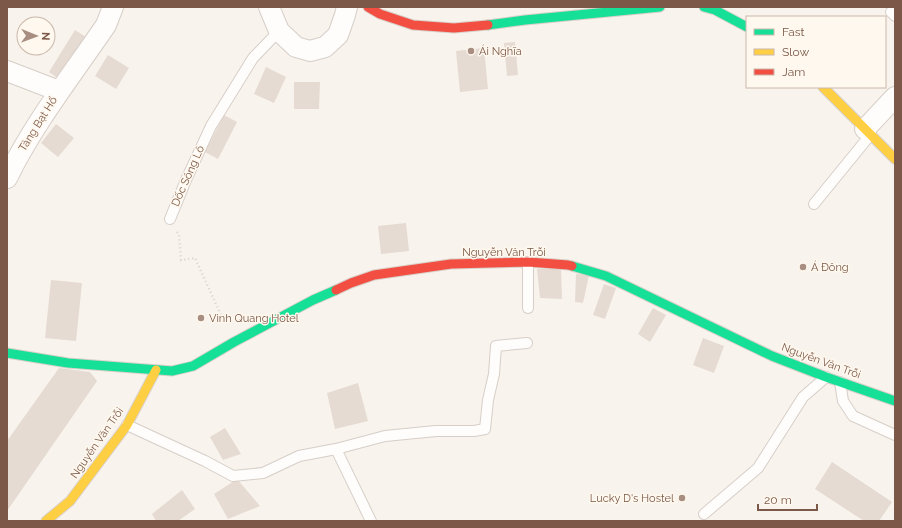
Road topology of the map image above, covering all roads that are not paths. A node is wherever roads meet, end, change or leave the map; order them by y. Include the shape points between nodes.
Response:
1 (113, 7) edge
2 (269, 7) edge
3 (347, 7) edge
4 (368, 7) edge
5 (660, 7) edge
6 (704, 7) edge
7 (585, 11) edge
8 (746, 26) edge
9 (279, 31) junction
10 (7, 71) edge
11 (824, 88) edge
12 (59, 91) junction
13 (895, 97) edge
14 (868, 132) junction
15 (895, 159) edge
16 (7, 178) edge
17 (814, 204) dead end
18 (170, 219) road end
19 (528, 262) junction
20 (528, 308) dead end
21 (527, 343) dead end
22 (7, 353) edge
23 (156, 370) junction
24 (826, 377) junction
25 (840, 382) junction
26 (895, 401) edge
27 (127, 425) junction
28 (895, 435) edge
29 (336, 449) junction
30 (704, 514) dead end
31 (46, 521) edge
32 (371, 521) edge

1 - 12 street, Tăng Bạt Hổ via 106,25
2 - 9 street
3 - 9 street via 338,35 325,47 310,51 296,47
4 - 7 street via 380,14 413,25 454,28
5 - 7 street
6 - 8 street
9 - 18 lane, Dốc Sông Lô via 253,58 211,126
10 - 12 street, Tăng Bạt Hổ
11 - 14 street
12 - 16 street, Tăng Bạt Hổ
13 - 14 street
14 - 15 street
14 - 17 lane
19 - 20 lane
19 - 23 street, Nguyễn Văn Trỗi via 451,264 374,275 313,300 193,366 172,371
19 - 24 street, Nguyễn Văn Trỗi via 568,265 606,276 772,356
21 - 29 lane via 496,346 485,429 385,436
22 - 23 street, Nguyễn Văn Trỗi via 68,363
23 - 27 street, Nguyễn Văn Trỗi
24 - 25 street, Nguyễn Văn Trỗi
24 - 30 lane via 803,397 758,468
25 - 26 street, Nguyễn Văn Trỗi
25 - 28 lane via 842,401 853,416
27 - 29 lane via 233,476 262,473 300,456
27 - 31 street, Nguyễn Văn Trỗi via 70,501
29 - 32 lane

